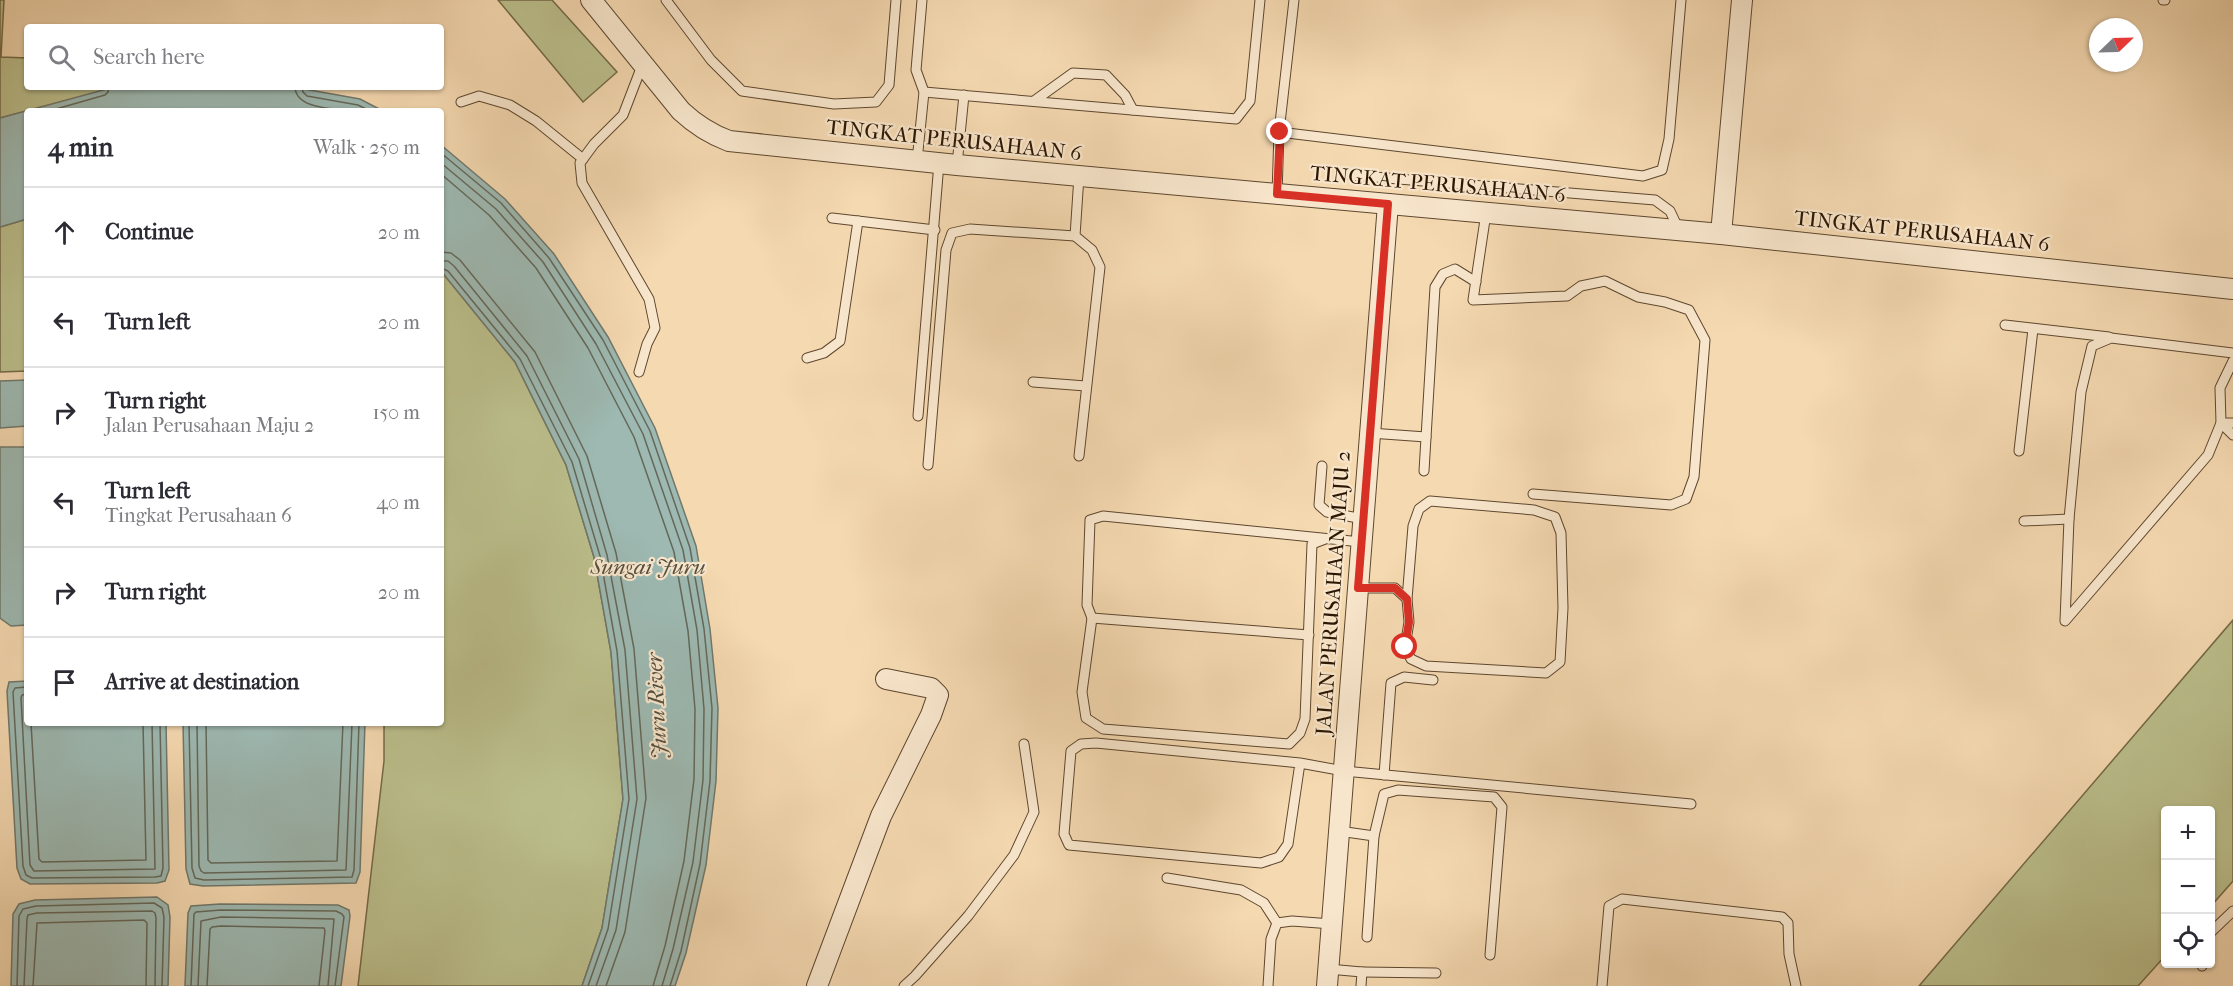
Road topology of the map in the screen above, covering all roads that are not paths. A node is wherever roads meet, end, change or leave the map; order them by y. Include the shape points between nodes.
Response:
1 (591, 0) edge
2 (666, 0) edge
3 (896, 0) edge
4 (922, 0) edge
5 (1260, 0) edge
6 (1294, 0) edge
7 (1682, 0) edge
8 (1742, 0) edge
9 (643, 63) junction
10 (924, 92) junction
11 (964, 95) junction
12 (1034, 101) junction
13 (461, 102) dead end
14 (1133, 110) junction
15 (1280, 132) junction
16 (583, 159) junction
17 (917, 161) junction
18 (948, 164) junction
19 (1350, 175) dead end
20 (1079, 176) junction
21 (1277, 194) junction
22 (1388, 204) junction
23 (1486, 213) junction
24 (832, 218) dead end
25 (858, 221) junction
26 (934, 230) junction
27 (1679, 230) junction
28 (1721, 234) junction
29 (1075, 236) junction
30 (1476, 282) junction
31 (2233, 289) edge
32 (2004, 325) dead end
33 (2033, 329) junction
34 (2111, 338) junction
35 (2233, 353) edge
36 (807, 358) dead end
37 (2233, 361) edge
38 (639, 372) dead end
39 (1033, 382) dead end
40 (1086, 386) junction
41 (918, 416) dead end
42 (2222, 423) junction
43 (2233, 423) edge
44 (1370, 433) junction
45 (2233, 435) edge
46 (1426, 437) junction
47 (2019, 452) dead end
48 (1079, 456) dead end
49 (928, 465) dead end
50 (1322, 466) dead end
51 (1424, 471) dead end
52 (1533, 494) dead end
53 (1363, 519) junction
54 (2069, 519) junction
55 (2024, 521) dead end
56 (1325, 539) junction
57 (1361, 542) junction
58 (1358, 588) junction
59 (1407, 599) junction
60 (1092, 618) junction
61 (1309, 635) junction
62 (886, 679) dead end
63 (1433, 680) dead end
64 (1024, 744) dead end
65 (1300, 763) junction
66 (1344, 771) junction
67 (1384, 775) junction
68 (1691, 804) dead end
69 (1339, 831) junction
70 (1374, 836) junction
71 (1167, 878) dead end
72 (2233, 911) edge
73 (1277, 923) junction
74 (1332, 924) junction
75 (2215, 929) edge
76 (1367, 937) dead end
77 (1491, 955) dead end
78 (1362, 972) junction
79 (1436, 973) dead end
80 (1328, 977) edge
81 (816, 986) edge
82 (904, 986) edge
83 (1268, 986) edge
84 (1361, 986) edge
85 (1602, 986) edge
86 (1796, 986) edge

1 - 9 street, TINGKAT PERUSAHAAN 6
2 - 3 lane via 711,60 742,91 834,104 876,102 889,85
4 - 10 lane via 916,70
5 - 14 lane via 1250,101 1236,119
6 - 15 lane
7 - 15 lane via 1669,139 1662,170 1643,176
8 - 28 street
9 - 16 lane via 623,115
9 - 17 street, TINGKAT PERUSAHAAN 6 via 696,125 729,141
10 - 11 lane
10 - 17 lane
11 - 12 lane
11 - 18 lane
12 - 14 lane
12 - 14 lane via 1073,73 1106,75
13 - 16 lane via 479,96 510,105
15 - 21 lane
16 - 38 lane via 582,183 649,299 655,327
17 - 18 street, TINGKAT PERUSAHAAN 6
18 - 20 street, TINGKAT PERUSAHAAN 6
18 - 26 lane
19 - 27 lane via 1655,200 1670,211
20 - 21 street, TINGKAT PERUSAHAAN 6
20 - 29 lane
21 - 22 street, TINGKAT PERUSAHAAN 6
22 - 23 street, TINGKAT PERUSAHAAN 6
22 - 44 street, JALAN PERUSAHAAN MAJU 2
23 - 27 street, TINGKAT PERUSAHAAN 6
23 - 30 lane
24 - 25 lane
25 - 26 lane
25 - 36 lane via 840,341 824,353
26 - 41 lane
27 - 28 street, TINGKAT PERUSAHAAN 6
28 - 31 street, TINGKAT PERUSAHAAN 6
29 - 40 lane via 1092,250 1100,267
29 - 49 lane via 970,229 952,233 946,250
30 - 46 lane via 1455,269 1443,274 1435,287
30 - 52 lane via 1473,300 1567,296 1581,286 1605,280 1638,297 1689,310 1706,340 1694,477 1686,499 1671,505
32 - 33 lane
33 - 34 lane
33 - 47 lane
34 - 35 lane
34 - 54 lane via 2092,346 2081,392
37 - 42 lane via 2220,388
39 - 40 lane
40 - 48 lane
42 - 43 lane
42 - 45 lane
42 - 54 lane via 2208,455 2065,621
44 - 46 lane
44 - 53 street, JALAN PERUSAHAAN MAJU 2
46 - 51 lane
50 - 53 lane via 1319,505 1327,512
53 - 57 street, JALAN PERUSAHAAN MAJU 2
54 - 55 lane
56 - 57 lane
56 - 60 lane via 1103,516 1090,520 1087,605
56 - 61 lane via 1312,544
57 - 58 street, JALAN PERUSAHAAN MAJU 2
58 - 59 lane via 1395,588
58 - 66 street, JALAN PERUSAHAAN MAJU 2
59 - 59 lane via 1405,647 1411,659 1426,666 1546,673 1560,662 1562,533 1554,517 1534,510 1430,501 1419,509 1413,526
60 - 61 lane
60 - 61 lane via 1082,692 1086,718 1094,724 1103,729 1288,744 1300,733 1305,719
62 - 81 street via 931,688 938,695 881,816
63 - 67 lane via 1404,677 1390,683
64 - 82 lane via 1034,812 1014,855 968,916
65 - 65 lane via 1288,844 1279,857 1261,863 1069,845 1064,834 1071,751 1081,744
65 - 66 lane
66 - 67 lane
66 - 69 street, JALAN PERUSAHAAN MAJU 2
67 - 68 lane
69 - 70 lane
69 - 74 street, JALAN PERUSAHAAN MAJU 2
70 - 76 lane
70 - 77 lane via 1384,794 1398,789 1494,797 1502,807
71 - 73 lane via 1241,890 1264,903
72 - 75 lane
73 - 74 lane
73 - 83 lane via 1271,939
74 - 80 street, JALAN PERUSAHAAN MAJU 2
78 - 79 lane
78 - 80 lane
78 - 84 lane
85 - 86 lane via 1609,906 1622,899 1782,916 1788,924

